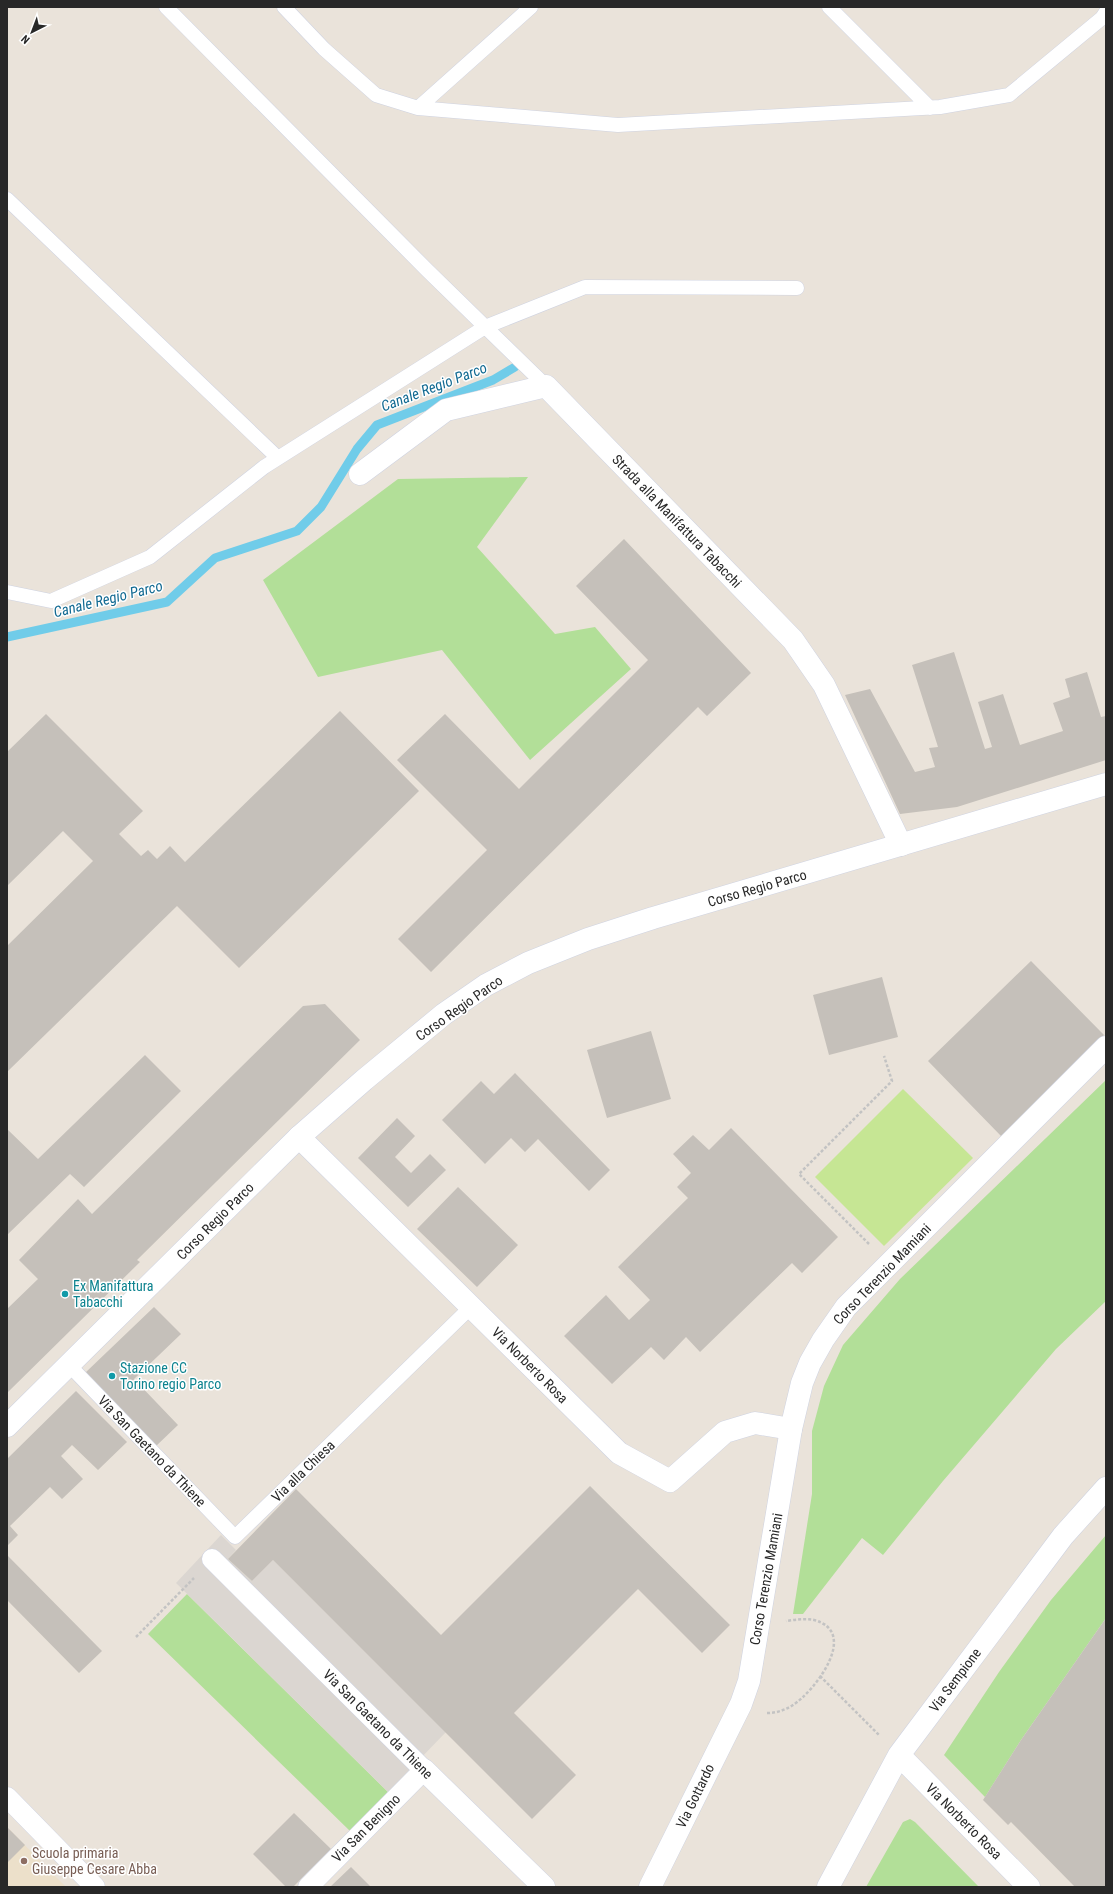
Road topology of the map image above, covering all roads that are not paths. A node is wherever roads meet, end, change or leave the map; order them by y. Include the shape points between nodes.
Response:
1 (166, 7) edge
2 (284, 7) edge
3 (530, 7) edge
4 (829, 7) edge
5 (1106, 12) edge
6 (418, 108) junction
7 (930, 108) junction
8 (7, 199) edge
9 (797, 288) dead end
10 (485, 327) junction
11 (546, 386) junction
12 (278, 458) junction
13 (360, 474) dead end
14 (7, 592) edge
15 (1106, 784) edge
16 (901, 845) junction
17 (1106, 1047) edge
18 (299, 1137) junction
19 (471, 1307) junction
20 (69, 1365) junction
21 (7, 1426) edge
22 (791, 1428) junction
23 (1106, 1488) edge
24 (235, 1537) joint
25 (212, 1559) road end
26 (741, 1704) joint
27 (899, 1755) junction
28 (424, 1770) junction
29 (7, 1797) edge
30 (95, 1887) edge
31 (308, 1887) edge
32 (544, 1887) edge
33 (650, 1887) edge
34 (828, 1887) edge
35 (1029, 1887) edge

1 - 10 lane
2 - 6 lane via 324,49 376,95
3 - 6 lane
4 - 7 lane
5 - 7 lane via 1009,95
6 - 7 lane via 618,125
8 - 12 lane
9 - 10 lane via 585,287
10 - 11 lane
10 - 12 lane
11 - 13 street via 446,410
11 - 16 street, Strada alla Manifattura Tabacchi via 794,640 824,685
12 - 14 lane via 150,557 51,601
15 - 16 street, Corso Regio Parco
16 - 18 street, Corso Regio Parco via 653,918 528,962 486,985 444,1014
17 - 22 street, Corso Terenzio Mamiani via 846,1307 810,1363 802,1383
18 - 19 street, Via Norberto Rosa
18 - 20 street, Corso Regio Parco
19 - 22 street, Via Norberto Rosa via 619,1454 670,1481 725,1432 755,1423
19 - 24 lane, Via alla Chiesa
20 - 21 street, Corso Regio Parco
20 - 24 lane, Via San Gaetano da Thiene
22 - 26 street, Corso Terenzio Mamiani via 749,1681
23 - 27 street, Via Sempione via 1063,1536
25 - 28 street, Via San Gaetano da Thiene
26 - 33 street, Via Gottardo
27 - 34 street, Via Sempione
27 - 35 street, Via Norberto Rosa
28 - 31 street, Via San Benigno
28 - 32 street, Via San Gaetano da Thiene
29 - 30 street

